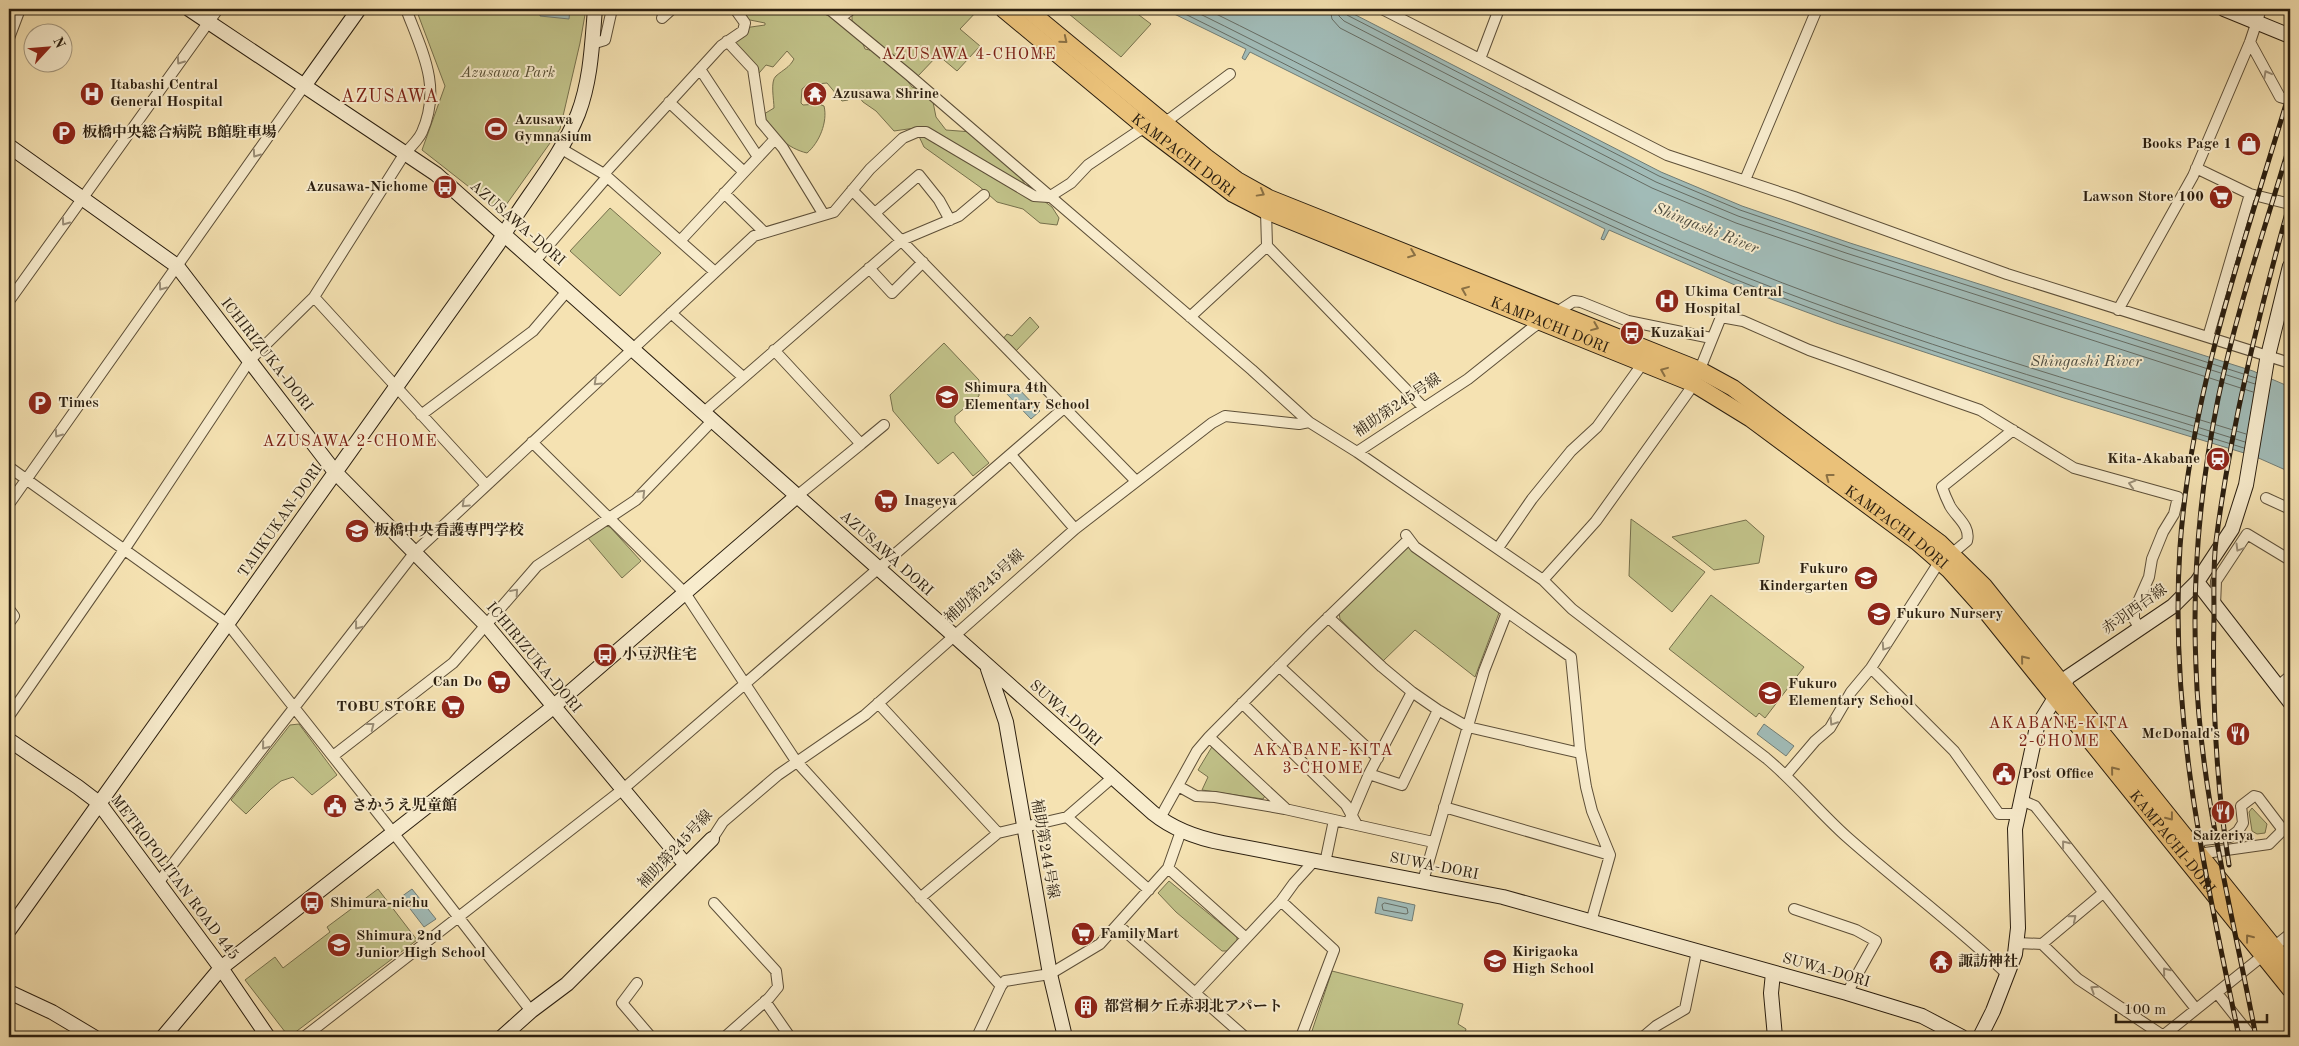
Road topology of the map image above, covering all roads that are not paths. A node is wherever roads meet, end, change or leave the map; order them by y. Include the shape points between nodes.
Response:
1 (20, 9) edge
2 (189, 9) edge
3 (218, 9) edge
4 (359, 9) edge
5 (406, 9) edge
6 (595, 9) edge
7 (612, 9) edge
8 (672, 9) edge
9 (735, 9) edge
10 (829, 9) edge
11 (852, 9) edge
12 (1003, 9) edge
13 (1027, 9) edge
14 (1382, 9) edge
15 (1499, 9) edge
16 (1817, 9) edge
17 (2224, 9) edge
18 (2259, 16) edge
19 (841, 17) junction
20 (662, 18) dead end
21 (208, 22) junction
22 (2290, 36) edge
23 (9, 38) edge
24 (727, 41) junction
25 (2250, 42) junction
26 (592, 44) junction
27 (1480, 59) junction
28 (700, 69) junction
29 (1230, 74) dead end
30 (304, 86) junction
31 (2290, 100) edge
32 (669, 102) junction
33 (1163, 122) junction
34 (1146, 128) junction
35 (775, 139) junction
36 (9, 146) edge
37 (560, 148) junction
38 (405, 153) junction
39 (758, 157) junction
40 (2196, 168) junction
41 (744, 172) junction
42 (606, 176) junction
43 (1745, 180) junction
44 (852, 190) junction
45 (724, 193) junction
46 (984, 194) dead end
47 (2250, 194) junction
48 (1049, 197) junction
49 (82, 199) junction
50 (2290, 204) edge
51 (1266, 211) junction
52 (875, 213) junction
53 (824, 215) junction
54 (950, 220) junction
55 (764, 232) junction
56 (503, 234) junction
57 (902, 240) junction
58 (680, 241) junction
59 (1267, 246) junction
60 (535, 261) junction
61 (923, 262) junction
62 (177, 266) junction
63 (2290, 266) edge
64 (869, 268) junction
65 (715, 272) junction
66 (568, 290) junction
67 (314, 297) junction
68 (9, 301) edge
69 (2118, 310) junction
70 (1558, 312) junction
71 (671, 313) junction
72 (1190, 317) junction
73 (1542, 322) junction
74 (2208, 337) junction
75 (1711, 338) junction
76 (633, 348) junction
77 (774, 350) junction
78 (2268, 358) junction
79 (250, 360) junction
80 (1643, 363) junction
81 (2290, 364) edge
82 (743, 377) junction
83 (1697, 377) junction
84 (396, 387) junction
85 (1064, 408) junction
86 (1424, 408) junction
87 (421, 415) junction
88 (708, 416) junction
89 (1309, 422) junction
90 (884, 424) dead end
91 (2013, 430) junction
92 (532, 442) junction
93 (861, 444) junction
94 (1011, 455) junction
95 (1357, 455) junction
96 (9, 467) edge
97 (335, 472) junction
98 (26, 480) junction
99 (1135, 480) junction
100 (486, 484) junction
101 (797, 496) junction
102 (2266, 498) dead end
103 (9, 504) edge
104 (2290, 509) edge
105 (608, 518) junction
106 (1075, 528) junction
107 (1498, 548) junction
108 (124, 550) junction
109 (415, 552) junction
110 (1946, 558) junction
111 (2290, 560) edge
112 (879, 569) junction
113 (1543, 580) junction
114 (2197, 582) junction
115 (684, 593) junction
116 (2215, 606) junction
117 (9, 609) edge
118 (1507, 612) junction
119 (1328, 617) junction
120 (9, 623) edge
121 (228, 624) junction
122 (486, 625) junction
123 (2140, 629) junction
124 (954, 636) junction
125 (1279, 666) junction
126 (988, 668) junction
127 (1871, 668) junction
128 (2290, 676) edge
129 (745, 683) junction
130 (2278, 686) junction
131 (2059, 690) junction
132 (1412, 692) junction
133 (2290, 702) edge
134 (878, 703) junction
135 (1242, 703) junction
136 (553, 707) junction
137 (295, 708) junction
138 (1438, 710) junction
139 (9, 716) edge
140 (1468, 727) junction
141 (1209, 737) junction
142 (9, 740) edge
143 (1580, 753) junction
144 (333, 756) junction
145 (1378, 758) junction
146 (796, 761) junction
147 (1369, 774) junction
148 (1786, 775) junction
149 (1112, 778) junction
150 (1178, 786) junction
151 (622, 790) junction
152 (2021, 800) junction
153 (99, 803) junction
154 (1444, 807) junction
155 (1285, 809) junction
156 (2017, 814) junction
157 (1067, 817) junction
158 (1160, 818) junction
159 (1334, 820) junction
160 (1352, 820) junction
161 (1023, 826) junction
162 (2240, 830) junction
163 (1181, 831) junction
164 (393, 832) junction
165 (998, 833) junction
166 (712, 839) joint
167 (1433, 842) junction
168 (2259, 845) junction
169 (2192, 852) junction
170 (1610, 855) junction
171 (1319, 862) junction
172 (686, 864) junction
173 (1168, 868) junction
174 (1423, 881) junction
175 (158, 883) junction
176 (1149, 890) junction
177 (2103, 893) junction
178 (920, 898) junction
179 (1281, 901) junction
180 (714, 903) dead end
181 (1794, 908) dead end
182 (458, 918) junction
183 (1592, 922) junction
184 (1118, 925) junction
185 (9, 930) edge
186 (2290, 934) edge
187 (1246, 938) junction
188 (2017, 943) junction
189 (2042, 944) junction
190 (1696, 951) junction
191 (2269, 951) junction
192 (2290, 967) edge
193 (221, 968) junction
194 (1773, 973) junction
195 (1050, 974) junction
196 (2008, 976) junction
197 (637, 983) dead end
198 (1001, 986) junction
199 (2290, 989) edge
200 (9, 992) edge
201 (1195, 993) junction
202 (1847, 993) junction
203 (2217, 993) junction
204 (765, 1001) junction
205 (2196, 1010) junction
206 (531, 1011) junction
207 (2164, 1036) edge
208 (94, 1037) edge
209 (163, 1037) edge
210 (268, 1037) edge
211 (304, 1037) edge
212 (502, 1037) edge
213 (651, 1037) edge
214 (725, 1037) edge
215 (790, 1037) edge
216 (977, 1037) edge
217 (1065, 1037) edge
218 (1245, 1037) edge
219 (1301, 1037) edge
220 (1643, 1037) edge
221 (1775, 1037) edge
222 (1962, 1037) edge
223 (1980, 1037) edge
224 (2252, 1037) edge

1 - 23 street
2 - 21 street, AZUSAWA-DORI
3 - 21 street
4 - 30 street
5 - 38 street via 430,75 430,105 422,133
6 - 26 street, TAIIKUKAN-DORI
7 - 26 street via 604,40
8 - 20 street
9 - 24 street via 745,23 744,28
10 - 19 street
11 - 19 street
12 - 34 main road, KAMPACHI DORI
13 -> 33 main road, KAMPACHI DORI
14 - 27 street
15 - 27 street
16 - 43 street
17 - 18 street
18 - 22 street
18 - 25 street
19 - 48 street
21 - 30 street, AZUSAWA-DORI
21 -> 49 street
24 - 28 street
24 - 35 street via 753,69 761,122
31 -> 25 street via 2280,97
25 - 40 street
26 - 37 street, TAIIKUKAN-DORI via 590,72 578,114
27 - 43 street via 1667,155
28 - 32 street
28 - 39 street
29 - 33 street
30 - 38 street, AZUSAWA-DORI
30 -> 62 street
32 - 41 street
32 - 42 street
33 - 34 street
33 -> 70 main road, KAMPACHI DORI via 1237,180 1269,198
34 - 48 street via 1088,166 1071,183
34 - 51 main road, KAMPACHI DORI via 1233,194
35 - 39 street
35 - 53 street
36 - 49 street, ICHIRIZUKA-DORI
37 - 42 street
37 - 56 street, TAIIKUKAN-DORI
38 - 56 street, AZUSAWA-DORI via 436,174
38 - 67 street
39 - 41 street
40 - 47 street
40 - 69 street
41 - 45 street
42 - 58 street
42 - 60 street
43 - 69 street via 2007,274
44 - 48 street via 902,138 926,132 1034,196
44 - 52 street
44 - 53 street via 834,212
45 - 55 street
45 - 58 street
46 - 54 street
47 - 50 street
47 - 74 street
48 - 72 street
49 - 62 street, ICHIRIZUKA-DORI
49 -> 68 street
51 - 59 street
73 -> 51 main road, KAMPACHI DORI
52 - 54 street via 920,175
52 - 57 street
53 - 55 street
54 - 57 street
55 - 65 street via 754,236
56 - 60 street, AZUSAWA-DORI
56 - 84 street, TAIIKUKAN-DORI
57 - 61 street
57 - 64 street
58 - 65 street
59 - 72 street
59 - 86 street
60 - 66 street, AZUSAWA-DORI
61 - 64 street via 892,293
61 - 85 street
62 - 79 street, ICHIRIZUKA-DORI
62 -> 98 street
63 - 78 street
64 - 77 street
65 - 71 street
66 - 76 street, AZUSAWA-DORI
66 - 87 street via 533,331
67 - 79 street
67 - 84 street
69 - 74 street
70 - 73 street, 補助第245号線
70 - 75 street, 補助第245号線 via 1578,301 1628,321
70 -> 83 main road, KAMPACHI DORI
71 - 76 street
71 - 82 street
72 - 89 street
73 - 80 main road, KAMPACHI DORI
73 - 86 street, 補助第245号線
74 - 78 street
75 - 83 street
75 - 91 street via 1721,317 1743,321 1809,350 1980,410
76 - 88 street, AZUSAWA-DORI
76 -> 92 street
77 - 82 street
77 - 93 street
78 - 81 street
78 - 114 street, 赤羽西台線 via 2246,485 2232,529
79 - 97 street, ICHIRIZUKA-DORI
79 - 108 street
83 -> 80 main road, KAMPACHI DORI
80 - 107 street via 1597,427 1571,451 1532,499
82 - 88 street
83 - 110 main road, KAMPACHI DORI via 1917,542
83 - 113 street via 1596,521
84 - 87 street
84 - 97 street, TAIIKUKAN-DORI
85 - 94 street
85 - 99 street
86 - 95 street, 補助第245号線
87 - 100 street
88 - 101 street, AZUSAWA-DORI
105 -> 88 street via 636,500
89 - 95 street, 補助第245号線
89 - 99 street, 補助第245号線 via 1298,424 1225,416 1192,436
90 - 93 street
91 - 110 street via 1942,487 1950,508 1962,520 1968,537 1968,541
123 -> 91 street via 2134,619 2134,611 2178,497 2074,468
92 - 100 street
92 - 105 street
93 - 101 street
94 - 106 street
94 - 112 street
95 - 107 street
96 - 98 street
97 - 109 street, ICHIRIZUKA-DORI
97 - 121 street, TAIIKUKAN-DORI
98 - 103 street
98 - 108 street
99 - 106 street, 補助第245号線
100 -> 109 street
101 - 112 street, AZUSAWA DORI
101 - 115 street
102 - 104 street
105 - 115 street
122 -> 105 street via 538,566
106 - 124 street, 補助第245号線
107 - 113 street
108 - 121 street
108 - 139 street
109 - 122 street, ICHIRIZUKA-DORI
109 -> 137 street
110 -> 127 street
110 - 131 main road, KAMPACHI DORI via 1968,591
111 -> 116 street via 2247,534 2216,581
112 - 124 street, AZUSAWA DORI
112 - 129 street
113 - 148 street via 1572,609
114 - 116 street
114 - 123 street, 赤羽西台線 via 2173,606
115 - 129 street
115 - 136 street
116 - 130 street
117 - 120 street via 14,616
118 - 119 street via 1415,547 1408,537
118 - 140 street via 1484,671
118 - 143 street via 1571,657
119 - 125 street
119 - 132 street
121 - 137 street
121 - 153 street, TAIIKUKAN-DORI
122 - 136 street, ICHIRIZUKA-DORI
144 -> 122 street via 453,663
123 - 131 street, 赤羽西台線 via 2072,674
124 - 126 street, SUWA-DORI
124 - 134 street, 補助第245号線
125 - 135 street
125 - 145 street
126 - 149 street, SUWA-DORI
126 - 161 street, 補助第244号線 via 1006,722
127 -> 148 street via 1851,692 1830,728
127 - 156 street via 1954,751 1999,814
128 - 130 street
129 - 146 street
129 - 151 street
130 - 133 street
131 - 152 street via 2037,728
131 - 169 main road, KAMPACHI-DORI
132 - 138 street
132 - 145 street
134 - 146 street, 補助第245号線
134 - 165 street
135 - 141 street
135 - 160 street via 1346,805
136 - 151 street, ICHIRIZUKA-DORI
136 - 164 street
137 - 144 street
137 -> 175 street
138 - 140 street
138 - 147 street via 1402,785
140 - 143 street
140 - 154 street
141 - 150 street via 1197,751
141 - 155 street
142 - 153 street, METROPOLITAN ROAD 445
143 - 170 street via 1592,811
144 - 164 street
145 - 147 street
146 - 166 street, 補助第245号線 via 723,822
146 - 178 street
147 - 160 street
148 - 196 street via 1846,836 1938,912
149 - 157 street
149 - 158 street, SUWA-DORI
150 - 155 street via 1196,796
150 - 158 street
151 - 172 street, ICHIRIZUKA-DORI
151 - 182 street
152 - 156 street
177 -> 152 street via 2035,806
153 - 175 street, METROPOLITAN ROAD 445
153 - 185 street, TAIIKUKAN-DORI
154 - 167 street
154 - 170 street
155 - 159 street
156 - 188 street via 2014,842
157 - 161 street
157 - 176 street
158 - 163 street, SUWA-DORI
159 - 160 street
159 - 171 street
160 - 167 street
161 - 165 street
161 - 195 street, 補助第244号線
162 - 168 street via 2246,839
162 - 168 street via 2243,823 2241,806 2256,796 2282,831 2269,844
162 - 169 street via 2230,836 2203,840
163 - 171 street, SUWA-DORI via 1207,840
163 - 173 street
164 - 182 street
164 - 193 street
165 - 178 street
166 - 172 street, 補助第245号線
167 - 174 street
168 - 169 street
169 - 191 main road, KAMPACHI-DORI
170 - 183 street
171 - 174 street, SUWA-DORI
171 - 179 street via 1294,883
172 - 206 street, 補助第245号線 via 573,978
173 - 176 street
173 - 187 street
174 - 183 street, SUWA-DORI via 1503,897
175 - 193 street, METROPOLITAN ROAD 445
176 - 184 street
189 -> 177 street
205 -> 177 street
178 - 198 street
179 - 187 street
179 - 219 street via 1334,950
180 - 204 street via 776,971 778,987
181 - 202 street via 1856,930 1876,942
182 - 206 street
182 - 211 street
183 - 190 street, SUWA-DORI
184 - 195 street via 1100,944
184 - 201 street
186 - 191 street
187 - 201 street
188 - 189 street
188 - 196 street
207 -> 189 street via 2078,979
190 - 194 street, SUWA-DORI
190 - 220 street via 1685,1009
191 - 192 main road, KAMPACHI-DORI
191 - 199 main road, KAMPACHI-DORI
191 - 203 street
193 - 209 street
193 - 210 street, METROPOLITAN ROAD 445
194 - 202 street, SUWA-DORI
194 - 221 street via 1771,993
195 - 198 street via 1006,981
195 - 217 street, 補助第244号線
196 - 223 street
197 - 213 street via 622,1003
198 - 216 street
200 - 208 street
201 - 218 street
202 - 222 street, SUWA-DORI via 1922,1016
203 - 205 street
203 - 224 street
204 - 214 street
204 - 215 street
205 - 207 street
206 - 212 street, 補助第245号線

